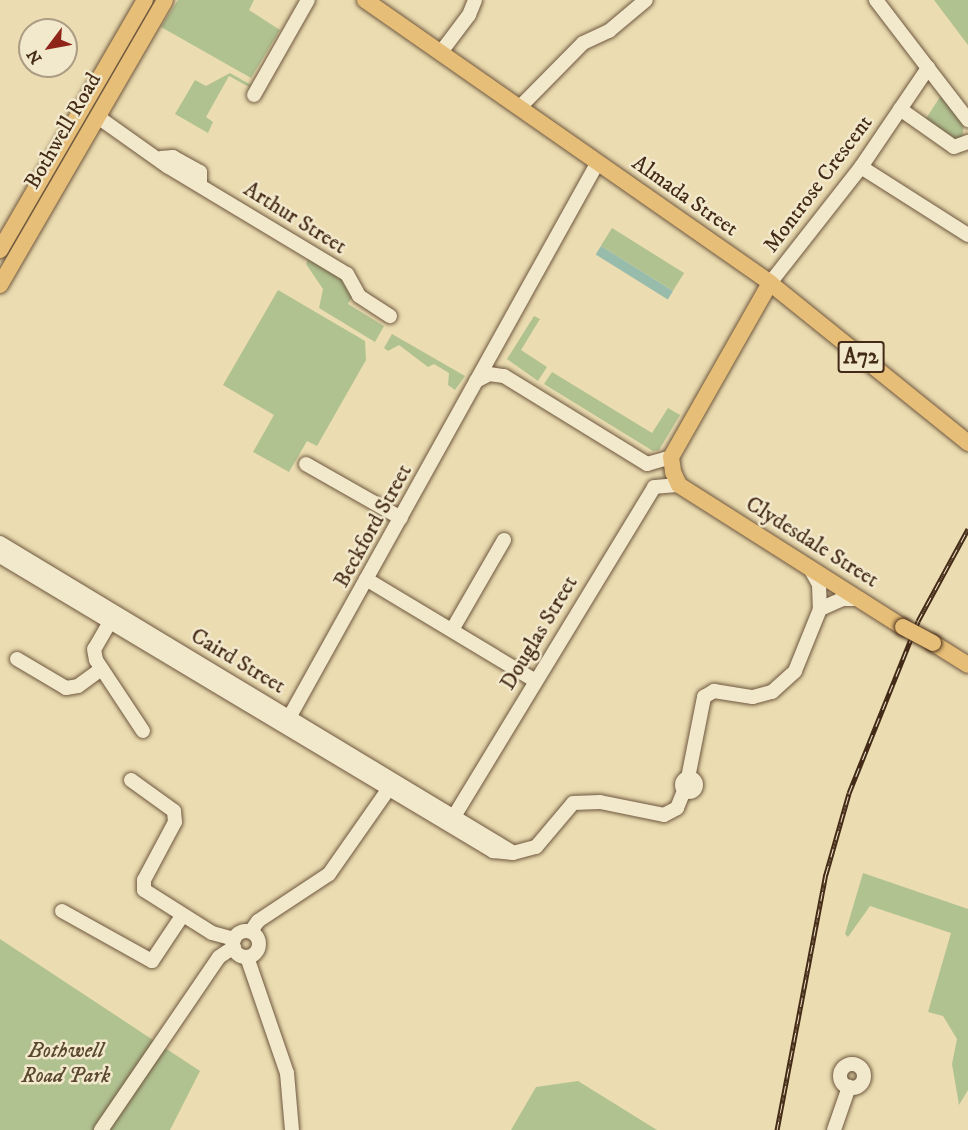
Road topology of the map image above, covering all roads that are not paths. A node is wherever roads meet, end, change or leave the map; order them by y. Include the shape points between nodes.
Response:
1 (146, 0) edge
2 (165, 0) edge
3 (308, 0) edge
4 (365, 0) edge
5 (475, 0) edge
6 (646, 0) edge
7 (876, 0) edge
8 (441, 52) junction
9 (928, 68) junction
10 (254, 95) dead end
11 (519, 108) junction
12 (900, 109) junction
13 (98, 117) junction
14 (968, 120) edge
15 (968, 142) edge
16 (598, 162) junction
17 (861, 167) junction
18 (968, 235) edge
19 (0, 250) edge
20 (770, 284) junction
21 (0, 285) edge
22 (390, 316) dead end
23 (494, 346) junction
24 (504, 376) junction
25 (476, 381) junction
26 (968, 443) edge
27 (671, 457) junction
28 (306, 464) dead end
29 (647, 464) junction
30 (679, 485) junction
31 (654, 487) junction
32 (401, 518) junction
33 (504, 540) dead end
34 (0, 543) edge
35 (0, 556) edge
36 (809, 567) junction
37 (366, 579) junction
38 (860, 599) junction
39 (820, 609) junction
40 (112, 617) junction
41 (453, 630) junction
42 (17, 659) dead end
43 (968, 665) edge
44 (101, 669) junction
45 (536, 681) junction
46 (300, 698) junction
47 (265, 701) junction
48 (288, 721) junction
49 (142, 731) dead end
50 (131, 780) dead end
51 (393, 783) junction
52 (453, 819) junction
53 (62, 911) dead end
54 (182, 916) junction
55 (251, 931) junction
56 (234, 943) junction
57 (247, 957) junction
58 (849, 1088) dead end
59 (101, 1130) edge
60 (292, 1130) edge
61 (834, 1130) edge

1 - 19 main road, Bothwell Road
2 - 13 main road, Bothwell Road
3 - 10 street
4 - 8 main road, Almada Street / A72
5 - 8 street via 469,15
6 - 11 street via 609,32 583,43
7 - 9 street
8 - 11 main road, Almada Street / A72
9 - 12 street, Montrose Crescent
9 - 14 street
11 - 16 main road, Almada Street / A72
12 - 15 street, Montrose Crescent via 954,147
12 - 17 street, Montrose Crescent
13 - 21 main road, Bothwell Road
13 - 22 street, Arthur Street via 160,158 173,157 200,172 200,184 347,274 358,296
16 - 20 main road, Almada Street / A72
16 - 23 street, Beckford Street
17 - 18 street
17 - 20 street, Montrose Crescent
20 - 26 main road, Almada Street / A72
20 - 27 main road
23 - 24 street via 494,363
23 - 25 street, Beckford Street
24 - 25 street via 489,374
24 - 29 street
25 - 32 street, Beckford Street
27 - 29 street
27 - 30 main road
28 - 32 street
29 - 31 street
30 - 31 street
30 - 36 main road, Clydesdale Street
31 - 45 street, Douglas Street
32 - 37 street, Beckford Street
33 - 41 street
34 - 40 street, Caird Street
35 - 40 street, Caird Street
36 - 38 main road, Clydesdale Street
36 - 39 street via 819,584
37 - 41 street
37 - 46 street, Beckford Street
38 - 39 street via 842,599
38 - 43 main road, Clydesdale Street, bridge
39 - 52 street, Caird Street via 795,670 784,685 765,696 714,691 704,697 686,784 677,808 664,815 600,802 573,802 536,847 513,852
40 - 44 street via 94,649
40 - 47 street, Caird Street
40 - 48 street, Caird Street
41 - 45 street
42 - 44 street via 66,688 78,686
44 - 49 street
45 - 52 street, Douglas Street
46 - 47 street
46 - 48 street, Beckford Street
47 - 48 street, Caird Street
48 - 51 street, Caird Street
50 - 54 street via 174,811 175,822 143,885 148,893
51 - 52 street, Caird Street
51 - 55 street via 329,874 258,921
53 - 54 street via 152,961
54 - 56 street
55 - 56 street via 240,932
55 - 57 street via 260,944 256,953
56 - 57 street via 238,954
56 - 59 street via 219,957
57 - 60 street via 287,1073
58 - 61 street

